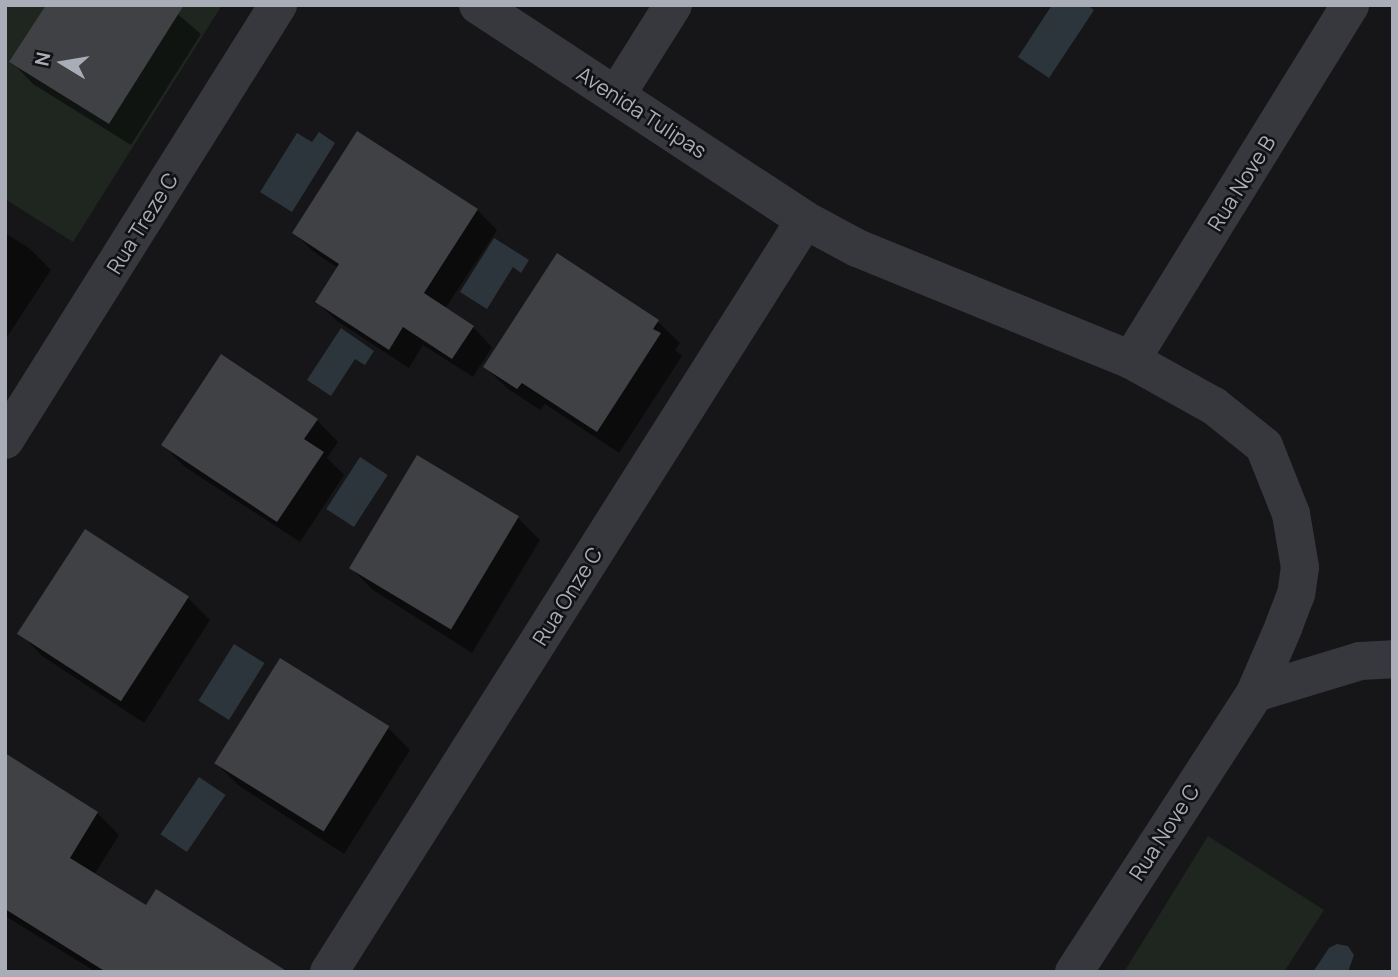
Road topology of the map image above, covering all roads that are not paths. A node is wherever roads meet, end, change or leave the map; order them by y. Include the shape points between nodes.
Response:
1 (278, 5) edge
2 (478, 5) edge
3 (673, 5) edge
4 (1350, 5) edge
5 (617, 94) junction
6 (805, 220) junction
7 (1131, 360) junction
8 (5, 440) edge
9 (1393, 659) edge
10 (1255, 693) junction
11 (329, 972) edge
12 (1073, 972) edge

1 - 8 street, Rua Treze C
2 - 5 street, Avenida Tulipas
3 - 5 street
4 - 7 street, Rua Nove B
5 - 6 street, Avenida Tulipas
6 - 7 street, Avenida Tulipas via 857,248
6 - 11 street, Rua Onze C
7 - 10 street, Rua Nove C via 1214,406 1264,446 1291,514 1300,566 1296,594
9 - 10 street via 1360,661
10 - 12 street, Rua Nove C

